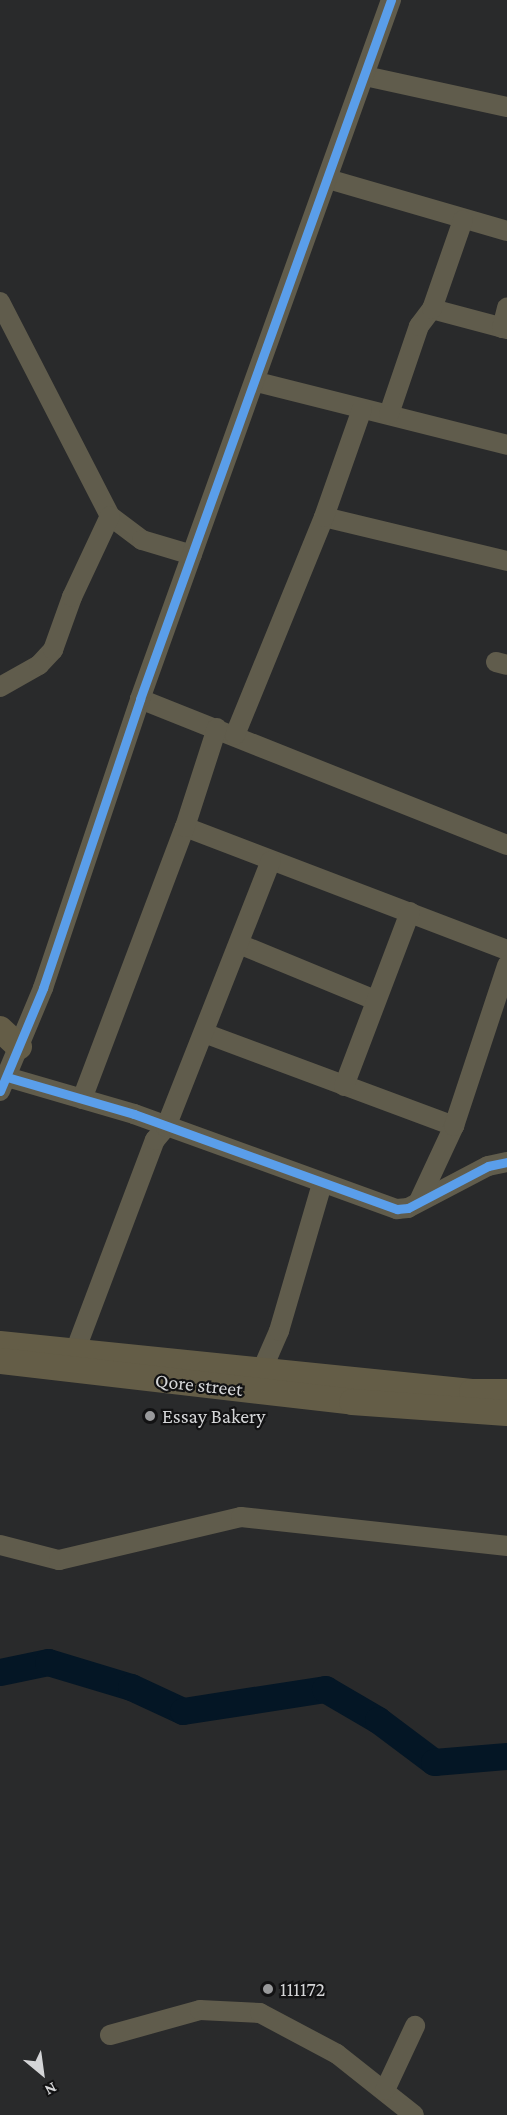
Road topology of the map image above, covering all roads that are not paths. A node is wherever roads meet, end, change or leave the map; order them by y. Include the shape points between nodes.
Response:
1 (392, 0) edge
2 (365, 76) junction
3 (507, 107) edge
4 (328, 179) junction
5 (463, 220) junction
6 (507, 231) edge
7 (0, 302) edge
8 (507, 308) edge
9 (432, 309) junction
10 (505, 329) edge
11 (256, 382) junction
12 (362, 409) junction
13 (389, 414) junction
14 (507, 445) edge
15 (110, 516) junction
16 (324, 517) junction
17 (192, 555) junction
18 (507, 561) edge
19 (0, 687) edge
20 (140, 699) junction
21 (226, 731) junction
22 (185, 827) junction
23 (507, 845) edge
24 (272, 861) junction
25 (410, 912) junction
26 (239, 944) junction
27 (507, 950) edge
28 (507, 966) edge
29 (375, 1000) junction
30 (0, 1029) edge
31 (204, 1033) junction
32 (19, 1047) junction
33 (3, 1084) edge
34 (344, 1086) junction
35 (82, 1099) junction
36 (454, 1126) junction
37 (166, 1127) junction
38 (507, 1162) edge
39 (322, 1184) junction
40 (419, 1201) junction
41 (0, 1344) edge
42 (74, 1354) junction
43 (0, 1361) edge
44 (262, 1370) junction
45 (507, 1392) edge
46 (507, 1413) edge
47 (0, 1545) edge
48 (507, 1546) edge
49 (415, 2026) dead end
50 (110, 2035) dead end
51 (385, 2090) junction
52 (410, 2114) edge

1 - 2 street
2 - 3 street
2 - 4 street
4 - 5 street
4 - 11 street
5 - 6 street
5 - 9 street
7 - 15 street
8 - 10 street
9 - 10 street
9 - 13 street via 419,326
11 - 12 street
11 - 17 street
12 - 13 street
12 - 16 street
13 - 14 street
15 - 17 street via 142,540
15 - 19 street via 72,597 53,650 39,665
16 - 18 street
16 - 21 street
17 - 20 street
20 - 21 street
20 - 32 street via 43,988
21 - 22 street
21 - 23 street
22 - 24 street
22 - 35 street
24 - 25 street
24 - 26 street
25 - 27 street
25 - 29 street
26 - 29 street
26 - 31 street
28 - 36 street
29 - 34 street
30 - 32 main road
31 - 34 street
31 - 37 street
32 - 33 street
33 - 35 street
34 - 36 street
35 - 37 street
36 - 40 street
37 - 39 street
37 - 42 street via 155,1140
38 - 40 street via 488,1166
39 - 40 street via 397,1209
39 - 44 street via 279,1331
41 - 42 main road, Qore street
42 - 44 main road, Qore street
43 - 46 main road, Qore street via 352,1402
44 - 45 main road, Qore street
47 - 48 street via 59,1560 241,1517
49 - 51 street
50 - 51 street via 200,2010 260,2013 337,2054
51 - 52 street

